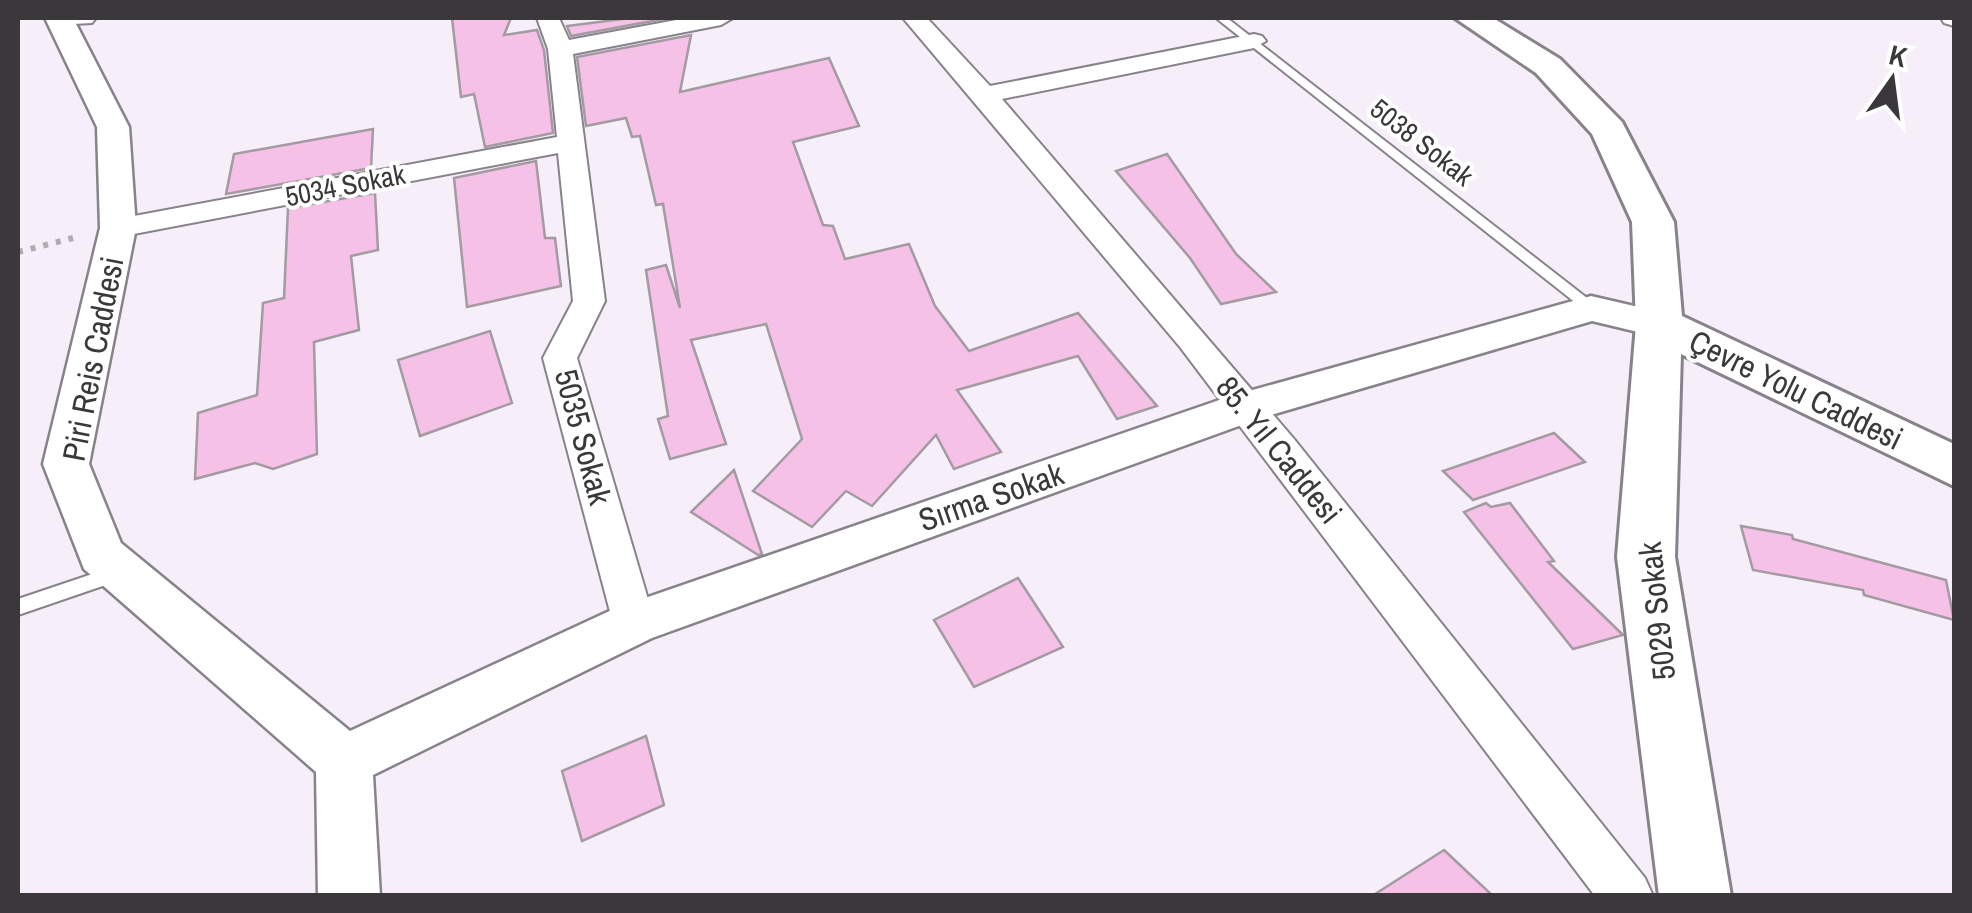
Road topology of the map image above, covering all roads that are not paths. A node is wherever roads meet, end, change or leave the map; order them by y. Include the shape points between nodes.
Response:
1 (68, 18) edge
2 (548, 18) edge
3 (721, 18) edge
4 (915, 18) edge
5 (1221, 18) edge
6 (1471, 18) edge
7 (1254, 41) junction
8 (560, 49) junction
9 (985, 94) junction
10 (571, 142) junction
11 (118, 228) junction
12 (1591, 308) junction
13 (1658, 324) junction
14 (1246, 408) junction
15 (1954, 466) edge
16 (121, 572) junction
17 (18, 607) edge
18 (634, 623) junction
19 (344, 761) junction
20 (349, 896) edge
21 (1627, 896) edge
22 (1695, 896) edge

1 - 11 street, Piri Reis Caddesi via 113,126
2 - 8 street, 5035 Sokak
3 - 8 street
4 - 9 street, 85. Yıl Caddesi
5 - 7 lane, 5038 Sokak
6 - 13 main road, Çevre Yolu Caddesi via 1548,66 1608,130 1653,222
7 - 9 street
7 - 12 lane, 5038 Sokak
8 - 10 street, 5035 Sokak
9 - 14 street, 85. Yıl Caddesi
10 - 11 street, 5034 Sokak
10 - 18 street, 5035 Sokak via 588,301 560,358
11 - 16 street, Piri Reis Caddesi via 66,464 101,555
12 - 13 street, Sırma Sokak
12 - 14 street, Sırma Sokak
13 - 15 main road, Çevre Yolu Caddesi
13 - 22 main road, 5029 Sokak via 1646,557
14 - 18 street, Sırma Sokak
14 - 21 street, 85. Yıl Caddesi
16 - 17 lane
16 - 19 street, Piri Reis Caddesi
18 - 19 street, Sırma Sokak
19 - 20 street

